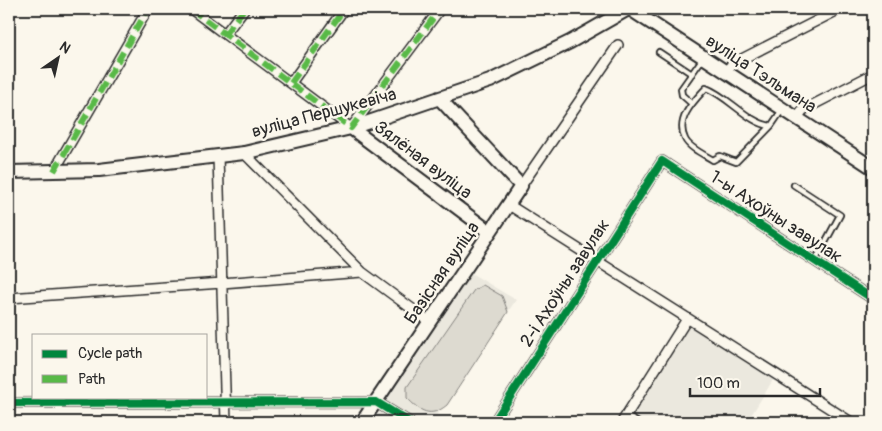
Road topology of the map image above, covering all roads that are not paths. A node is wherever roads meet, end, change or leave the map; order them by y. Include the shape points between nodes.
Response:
1 (148, 9) edge
2 (191, 9) edge
3 (244, 9) edge
4 (344, 9) edge
5 (440, 9) edge
6 (629, 9) edge
7 (840, 9) edge
8 (226, 34) junction
9 (618, 45) dead end
10 (659, 52) dead end
11 (703, 58) junction
12 (725, 72) junction
13 (692, 74) junction
14 (873, 74) edge
15 (291, 83) junction
16 (440, 98) junction
17 (691, 103) junction
18 (782, 110) junction
19 (796, 119) junction
20 (771, 126) junction
21 (351, 128) junction
22 (244, 153) junction
23 (218, 156) junction
24 (662, 160) joint
25 (873, 168) edge
26 (54, 171) junction
27 (9, 172) edge
28 (794, 185) dead end
29 (521, 186) junction
30 (508, 205) junction
31 (490, 232) junction
32 (598, 260) junction
33 (815, 261) junction
34 (362, 272) junction
35 (222, 283) junction
36 (9, 298) edge
37 (873, 299) edge
38 (687, 319) junction
39 (430, 322) junction
40 (225, 402) junction
41 (376, 402) junction
42 (9, 403) edge
43 (624, 419) edge
44 (226, 422) edge
45 (362, 422) edge
46 (409, 422) edge
47 (494, 422) edge
48 (637, 422) edge
49 (851, 422) edge

1 - 26 street
2 - 8 street, Зялёная вуліца
3 - 8 street
4 - 15 street
5 - 21 street
6 - 11 main road, вуліца Тэльмана
6 - 16 main road, вуліца Першукевіча via 499,76
7 - 12 street via 732,64
8 - 15 street, Зялёная вуліца
9 - 29 street, Базісная вуліца
10 - 13 lane
11 - 12 main road, вуліца Тэльмана
11 - 13 lane
12 - 18 main road, вуліца Тэльмана
13 - 17 lane via 681,90
14 - 19 street via 803,110
15 - 21 street, Зялёная вуліца
16 - 21 main road, вуліца Першукевіча
16 - 29 main road
17 - 20 lane via 706,88 762,124
17 - 20 lane via 682,125 685,139 714,160 720,156 736,162
18 - 19 main road, вуліца Тэльмана
18 - 20 lane
19 - 25 main road, вуліца Тэльмана
21 - 22 main road, вуліца Першукевіча
21 - 31 main road, Зялёная вуліца
22 - 23 main road, вуліца Першукевіча
22 - 34 street
23 - 26 main road, вуліца Першукевіча via 99,170
23 - 35 street
24 - 32 street, 2-і Ахоўны завулак
24 - 33 street, 1-ы Ахоўны завулак
26 - 27 main road, вуліца Першукевіча
28 - 33 lane via 840,215
29 - 30 main road, Базісная вуліца
30 - 31 main road, Базісная вуліца
30 - 32 street
31 - 39 main road, Базісная вуліца
32 - 38 street
32 - 47 street, 2-і Ахоўны завулак
33 - 37 street, 1-ы Ахоўны завулак
34 - 35 street
34 - 39 street
35 - 36 street
35 - 40 street
38 - 43 street
38 - 49 street
39 - 41 main road, Базісная вуліца
40 - 41 street
40 - 42 street
40 - 44 street
41 - 45 main road, Базісная вуліца
41 - 46 street
43 - 48 lane

